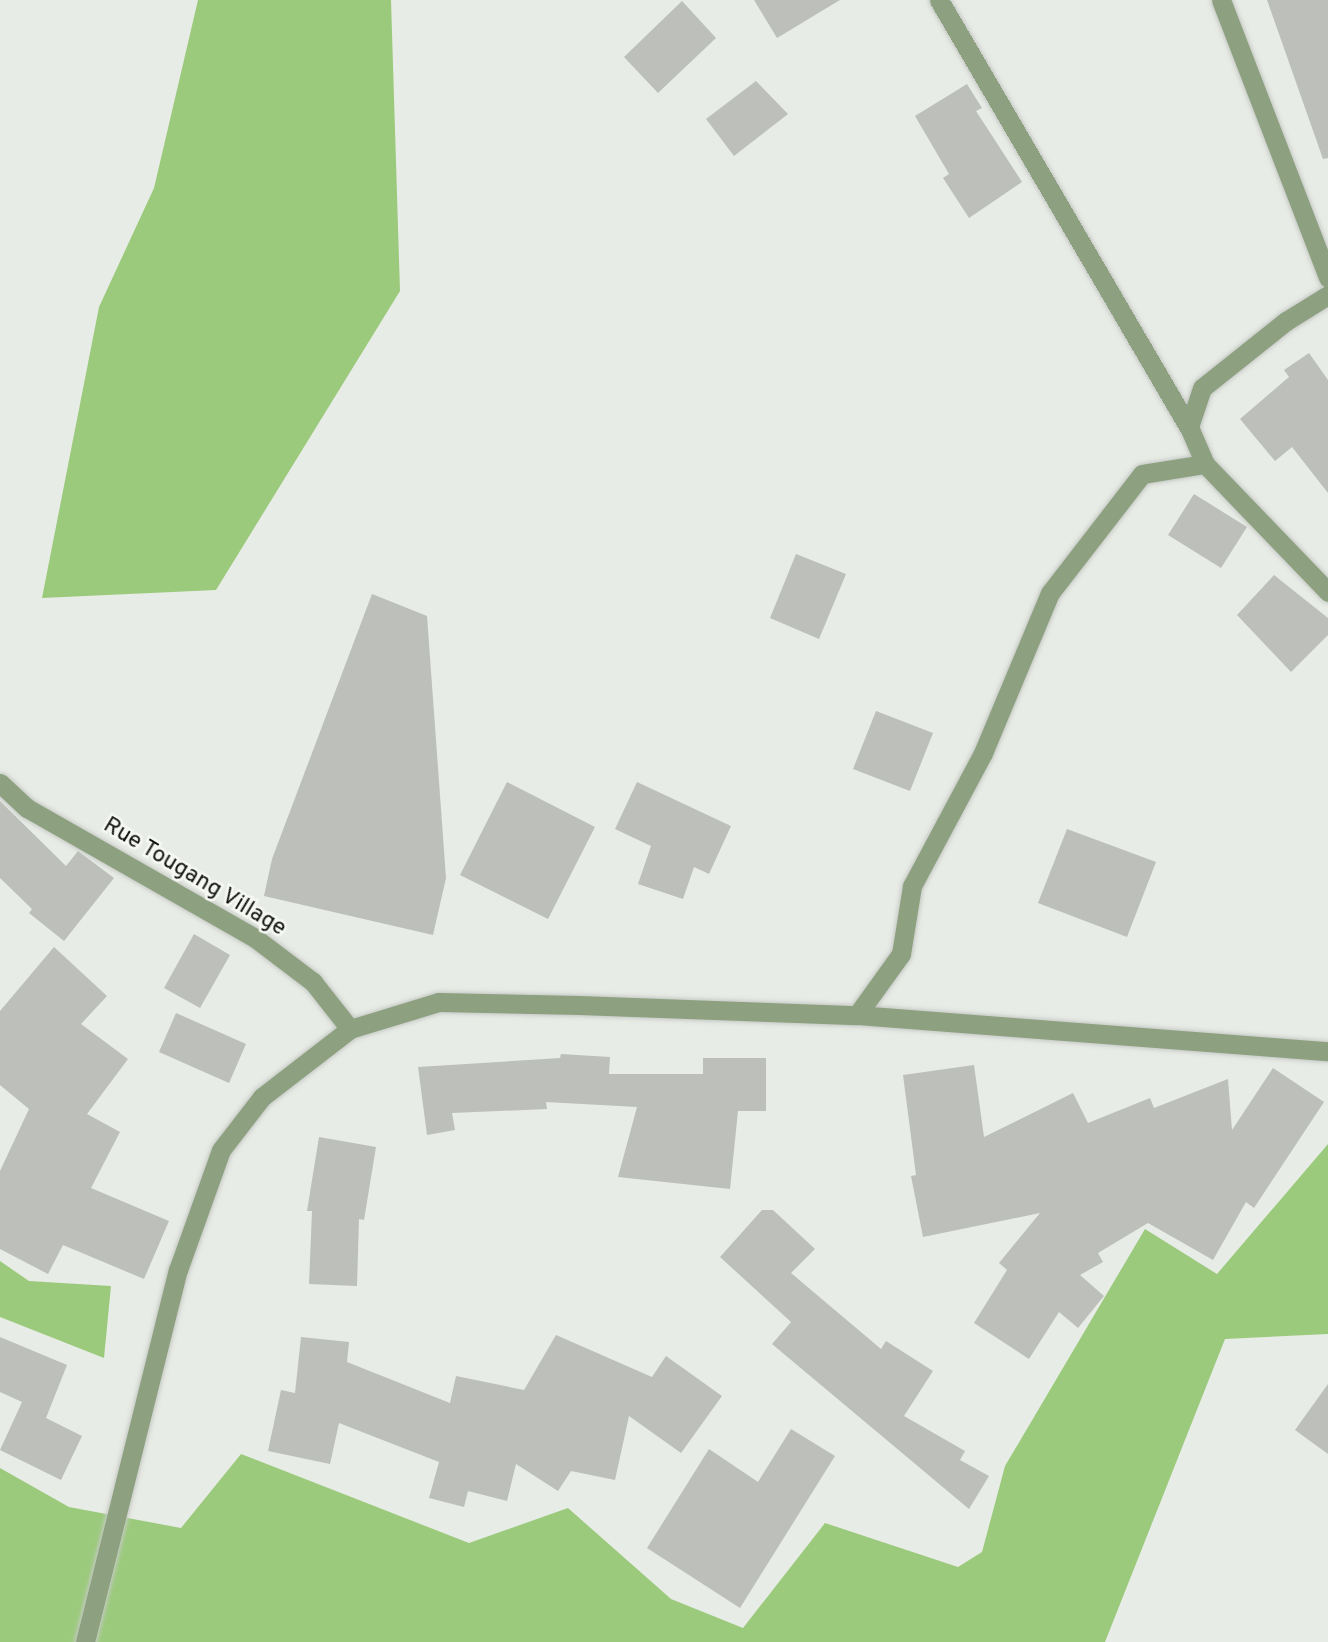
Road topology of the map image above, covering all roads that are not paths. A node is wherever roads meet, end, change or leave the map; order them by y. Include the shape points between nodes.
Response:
1 (939, 0) edge
2 (1221, 0) edge
3 (1328, 278) edge
4 (1328, 295) edge
5 (1189, 427) junction
6 (1205, 464) junction
7 (1328, 592) edge
8 (0, 783) edge
9 (857, 1015) junction
10 (350, 1030) junction
11 (1328, 1051) edge
12 (85, 1642) edge

1 - 5 street
2 - 3 street
4 - 5 street via 1286,321 1202,388
5 - 6 street
6 - 7 street
6 - 9 street via 1142,474 1050,593 983,753 912,886 901,954
8 - 10 street, Rue Tougang Village via 27,808 255,938 313,982
9 - 10 street via 439,1002
9 - 11 street
10 - 12 street via 262,1097 221,1150 178,1270

